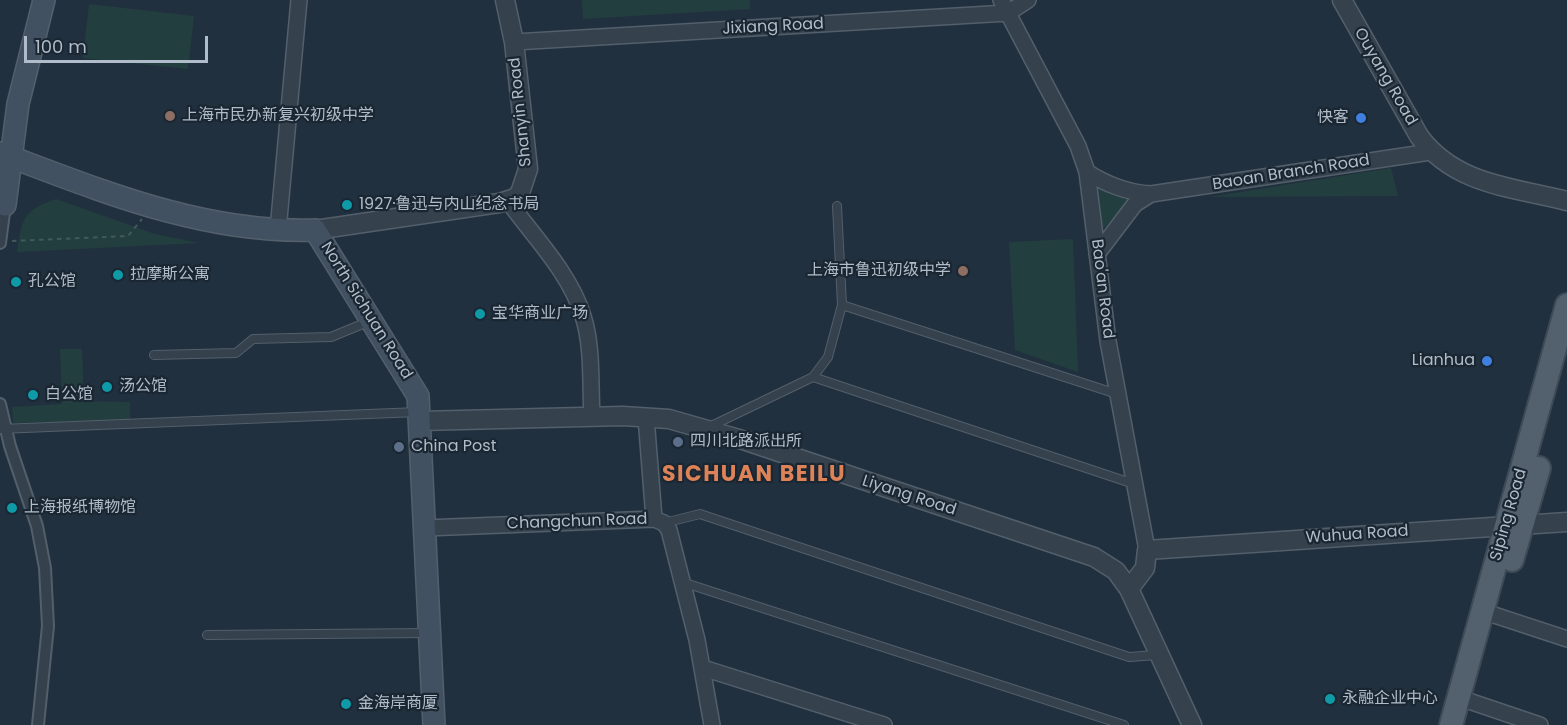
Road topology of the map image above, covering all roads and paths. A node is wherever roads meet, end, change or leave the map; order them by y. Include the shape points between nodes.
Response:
1 (45, 0) edge
2 (299, 0) edge
3 (505, 0) edge
4 (1028, 0) edge
5 (1342, 0) edge
6 (1004, 6) edge
7 (514, 42) junction
8 (1430, 152) junction
9 (5, 155) edge
10 (1087, 172) junction
11 (1151, 194) junction
12 (508, 201) junction
13 (1567, 201) edge
14 (5, 205) joint
15 (837, 206) dead end
16 (150, 207) junction
17 (278, 230) junction
18 (315, 230) junction
19 (0, 242) edge
20 (1096, 254) junction
21 (842, 305) junction
22 (1567, 305) edge
23 (371, 320) junction
24 (154, 355) dead end
25 (1567, 359) edge
26 (813, 377) junction
27 (1117, 394) junction
28 (0, 404) edge
29 (592, 416) junction
30 (420, 417) junction
31 (646, 417) junction
32 (705, 428) junction
33 (2, 429) edge
34 (1136, 485) junction
35 (659, 521) junction
36 (1567, 522) edge
37 (1515, 525) junction
38 (425, 528) junction
39 (1147, 550) junction
40 (682, 582) junction
41 (1129, 589) junction
42 (1488, 613) junction
43 (429, 633) junction
44 (207, 635) dead end
45 (1567, 639) edge
46 (1162, 655) junction
47 (703, 668) junction
48 (1464, 700) junction
49 (38, 725) edge
50 (434, 725) edge
51 (712, 725) edge
52 (884, 725) edge
53 (1124, 725) edge
54 (1192, 725) edge
55 (1452, 725) edge
56 (1462, 725) edge
57 (1540, 725) edge

1 - 9 main road
2 - 17 street
3 - 7 street, Shanyin Road
4 - 6 street, Jixiang Road
5 - 8 street, Ouyang Road
6 - 7 street, Jixiang Road
6 - 10 street, Bao'an Road via 1078,146
7 - 12 street, Shanyin Road via 528,169 520,192
8 - 11 street, Baoan Branch Road
8 - 13 street via 1456,171 1487,183
9 - 14 main road
9 - 16 main road, North Sichuan Road
10 - 11 street, Baoan Branch Road via 1133,192
10 - 20 street, Bao'an Road
11 - 20 street via 1135,204
12 - 18 street
12 - 29 street via 555,265 580,308 587,335
14 - 19 street
15 - 21 lane
16 - 17 main road, North Sichuan Road via 194,219
16 - 19 path via 128,236
17 - 18 main road, North Sichuan Road
18 - 23 main road, North Sichuan Road
20 - 27 street, Bao'an Road
21 - 26 lane via 828,357
21 - 27 lane
22 - 37 main road, Siping Road
23 - 24 lane via 331,337 253,339 236,353
23 - 30 main road, North Sichuan Road via 416,391
25 - 37 main road, Siping Road
26 - 32 lane
26 - 34 lane
27 - 34 street, Bao'an Road
28 - 33 street
29 - 30 street, Liyang Road
29 - 31 street, Liyang Road
30 - 33 lane
30 - 38 main road, North Sichuan Road
31 - 32 street, Liyang Road
31 - 35 street
32 - 41 street, Liyang Road via 1094,557 1116,571
33 - 49 street via 37,526 45,568 48,626
34 - 39 street, Bao'an Road
35 - 38 street, Changchun Road
35 - 40 street, Changchun Road via 669,530
35 - 46 lane via 700,514 1130,657
36 - 37 street, Wuhua Road
37 - 39 street, Wuhua Road
37 - 42 main road, Siping Road
38 - 43 main road, North Sichuan Road
39 - 41 street, Bao'an Road via 1145,568
40 - 47 street, Changchun Road
40 - 53 lane
41 - 46 street, Liyang Road
42 - 45 street
42 - 48 main road, Siping Road
43 - 44 lane
43 - 50 main road, North Sichuan Road
46 - 54 street, Liyang Road
47 - 51 street, Changchun Road
47 - 52 street
48 - 55 main road, Siping Road
48 - 56 main road, Siping Road
48 - 57 street

